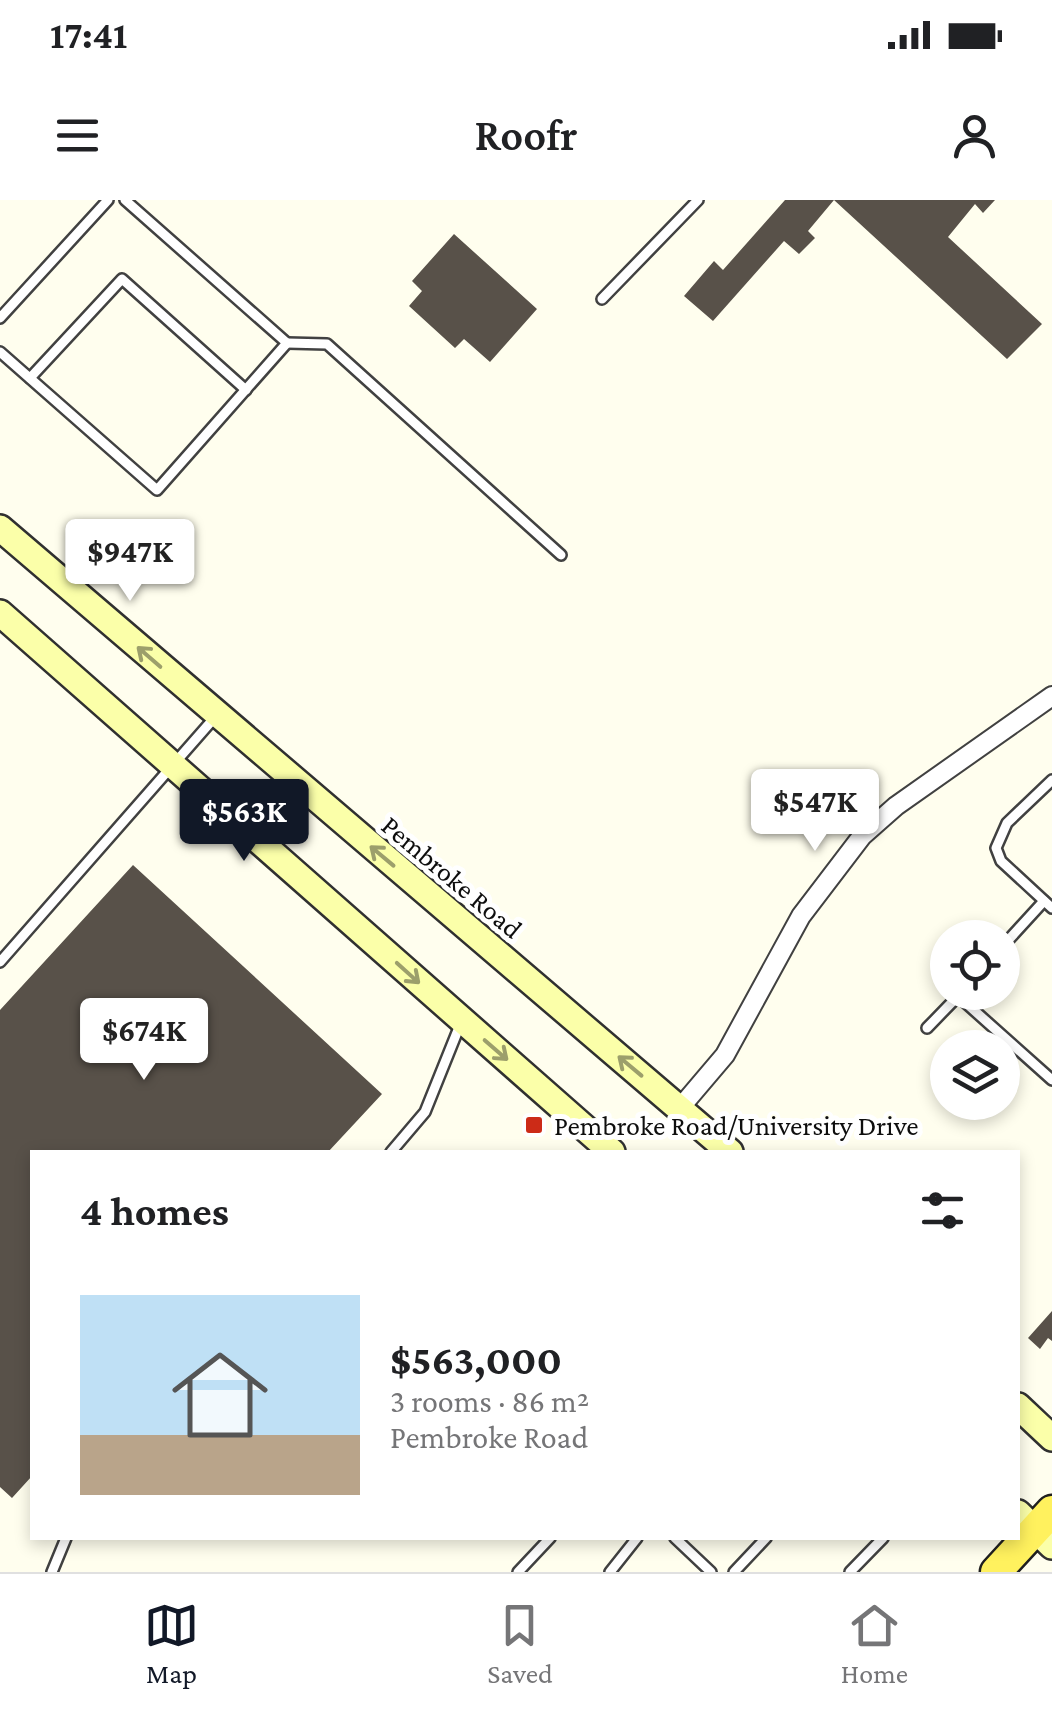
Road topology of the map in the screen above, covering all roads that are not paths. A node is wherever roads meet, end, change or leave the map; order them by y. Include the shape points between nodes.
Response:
1 (108, 200) edge
2 (125, 200) edge
3 (698, 200) edge
4 (602, 299) dead end
5 (0, 318) edge
6 (287, 343) junction
7 (0, 352) edge
8 (30, 378) junction
9 (246, 390) junction
10 (0, 528) edge
11 (561, 554) dead end
12 (0, 613) edge
13 (1052, 696) edge
14 (217, 715) junction
15 (171, 762) junction
16 (1052, 780) edge
17 (1048, 904) edge
18 (1020, 930) edge
19 (0, 962) edge
20 (944, 1010) edge
21 (977, 1010) edge
22 (462, 1021) junction
23 (927, 1028) dead end
24 (1052, 1080) edge
25 (680, 1108) junction
26 (392, 1150) edge
27 (610, 1150) edge
28 (728, 1150) edge
29 (1020, 1408) edge
30 (1052, 1438) edge
31 (1039, 1525) edge
32 (65, 1540) edge
33 (548, 1540) edge
34 (635, 1540) edge
35 (677, 1540) edge
36 (764, 1540) edge
37 (881, 1540) edge
38 (52, 1572) edge
39 (518, 1572) edge
40 (610, 1572) edge
41 (711, 1572) edge
42 (734, 1572) edge
43 (850, 1572) edge
44 (996, 1572) edge

1 - 5 lane
2 - 6 lane
3 - 4 lane
6 - 9 lane
6 - 11 lane via 327,344
7 - 8 lane
8 - 9 lane via 122,278
8 - 9 lane via 157,490
14 -> 10 main road, Pembroke Road
12 - 15 main road
13 - 25 street via 862,836 802,916 725,1055
14 - 15 lane
25 -> 14 main road, Pembroke Road
15 - 19 lane
15 -> 22 main road
16 - 17 lane via 1007,823 996,848 1001,861
17 - 18 lane
20 - 23 lane
21 - 24 lane
22 - 26 lane via 424,1112
22 -> 27 main road
25 - 28 main road, Pembroke Road
29 - 30 main road
31 - 44 main road
32 - 38 lane
33 - 39 lane
34 - 40 lane
35 - 41 lane
36 - 42 lane
37 - 43 lane

